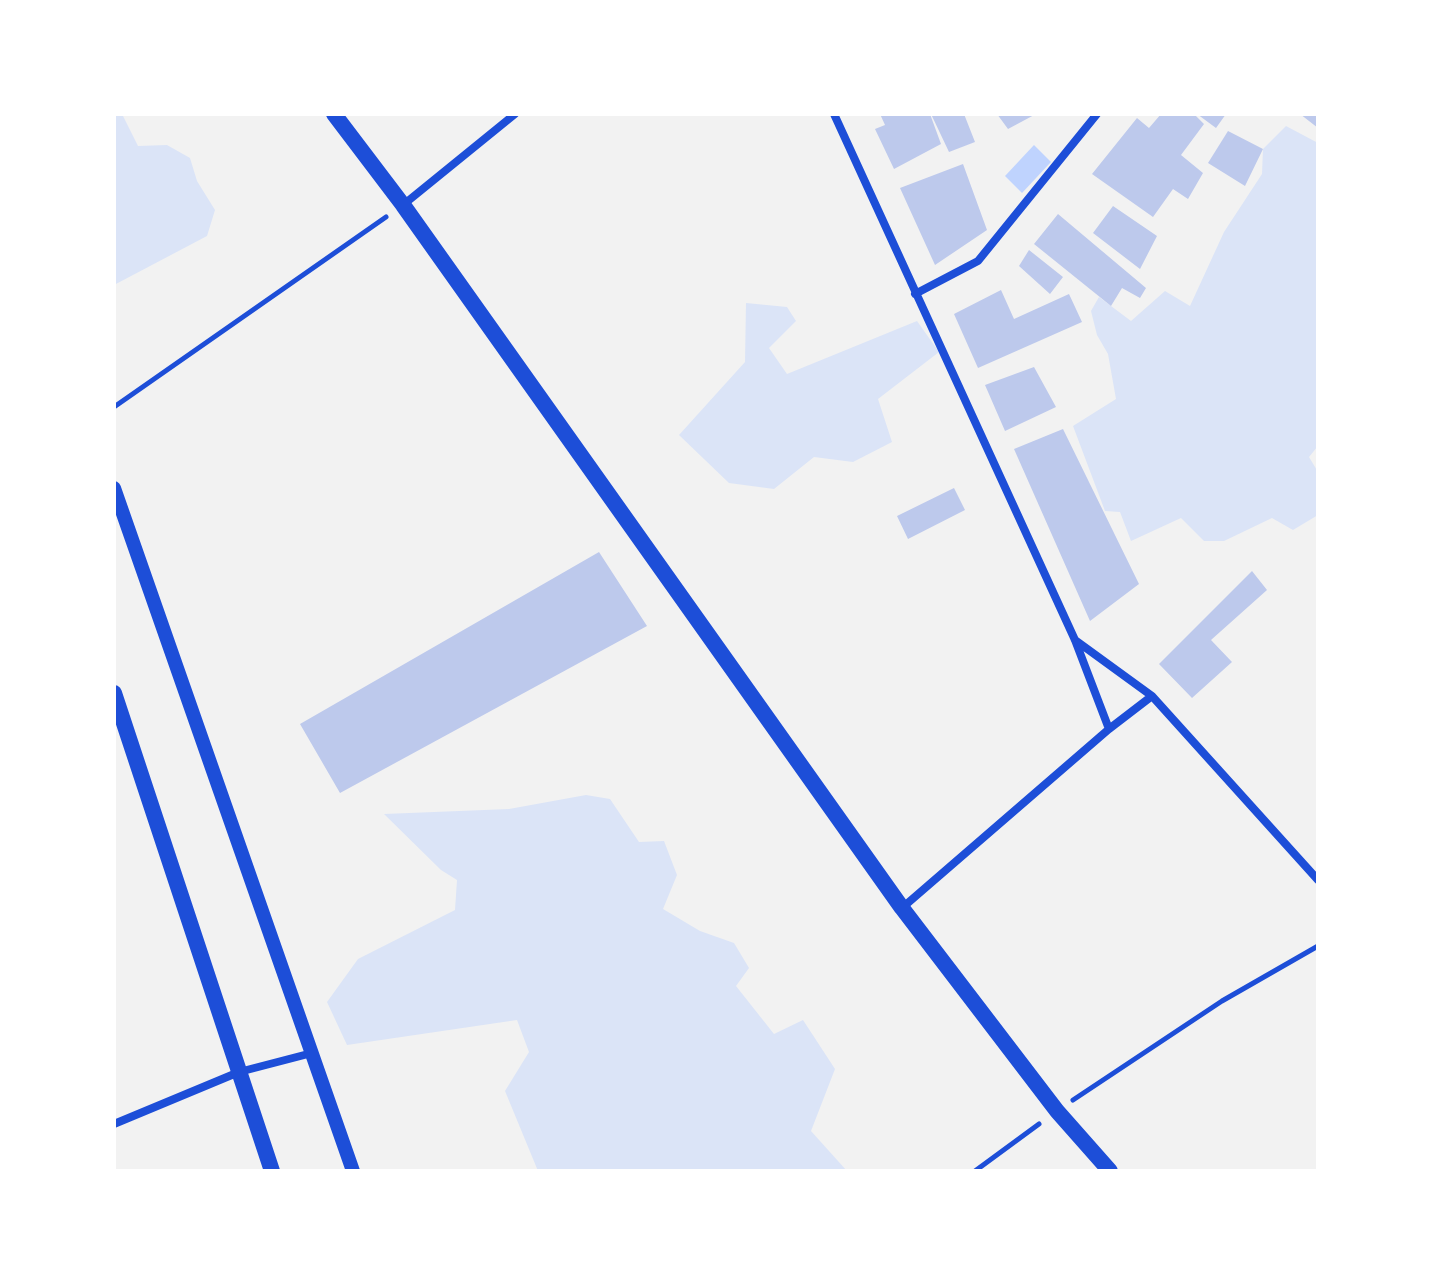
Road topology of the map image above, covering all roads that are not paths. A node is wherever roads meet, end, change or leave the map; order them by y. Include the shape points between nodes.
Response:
1 (334, 114) edge
2 (515, 114) edge
3 (834, 114) edge
4 (1097, 114) edge
5 (403, 205) junction
6 (915, 294) junction
7 (114, 488) edge
8 (1075, 640) junction
9 (114, 693) edge
10 (1152, 696) junction
11 (1109, 729) junction
12 (1318, 880) edge
13 (902, 908) junction
14 (312, 1053) junction
15 (239, 1072) junction
16 (114, 1124) edge
17 (272, 1171) edge
18 (353, 1171) edge
19 (1110, 1171) edge

1 - 5 main road
2 - 5 street
3 - 6 street
4 - 6 street via 978,261
5 - 13 main road
6 - 8 street
7 - 14 street
8 - 10 street
8 - 11 street
9 - 15 main road
10 - 11 street
10 - 12 street
11 - 13 street
13 - 19 main road via 1057,1111
14 - 15 street
14 - 18 street
15 - 16 street
15 - 17 main road

